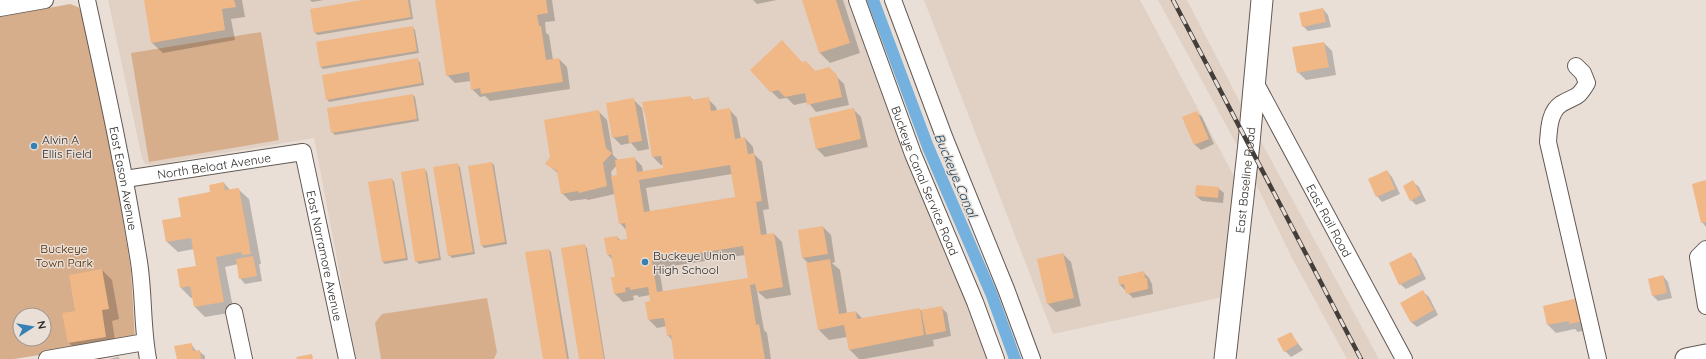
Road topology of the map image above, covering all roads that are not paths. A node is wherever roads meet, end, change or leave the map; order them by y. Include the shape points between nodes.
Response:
1 (45, 0) edge
2 (87, 0) edge
3 (857, 0) edge
4 (894, 0) edge
5 (1262, 0) edge
6 (0, 8) edge
7 (1576, 66) dead end
8 (1254, 82) junction
9 (303, 152) joint
10 (125, 179) junction
11 (1706, 249) edge
12 (1706, 306) edge
13 (234, 312) dead end
14 (145, 342) junction
15 (1706, 354) edge
16 (67, 357) edge
17 (47, 359) edge
18 (148, 359) edge
19 (244, 359) edge
20 (347, 359) edge
21 (996, 359) edge
22 (1032, 359) edge
23 (1225, 359) edge
24 (1404, 359) edge
25 (1598, 359) edge
26 (1686, 359) edge

1 - 6 street
2 - 10 street, East Eason Avenue
3 - 21 street, Buckeye Canal Service Road via 913,154
4 - 22 street via 945,140
5 - 8 main road, East Baseline Road
7 - 25 street via 1588,83 1581,94 1561,104 1554,112 1548,142
8 - 23 main road, East Baseline Road
8 - 24 street, East Rail Road
9 - 10 street, North Beloat Avenue
9 - 20 street, East Narramore Avenue
10 - 14 street, East Eason Avenue via 142,282
11 - 12 street via 1698,257
13 - 19 street
14 - 16 street
14 - 18 street, East Eason Avenue
15 - 26 main road
16 - 17 street

